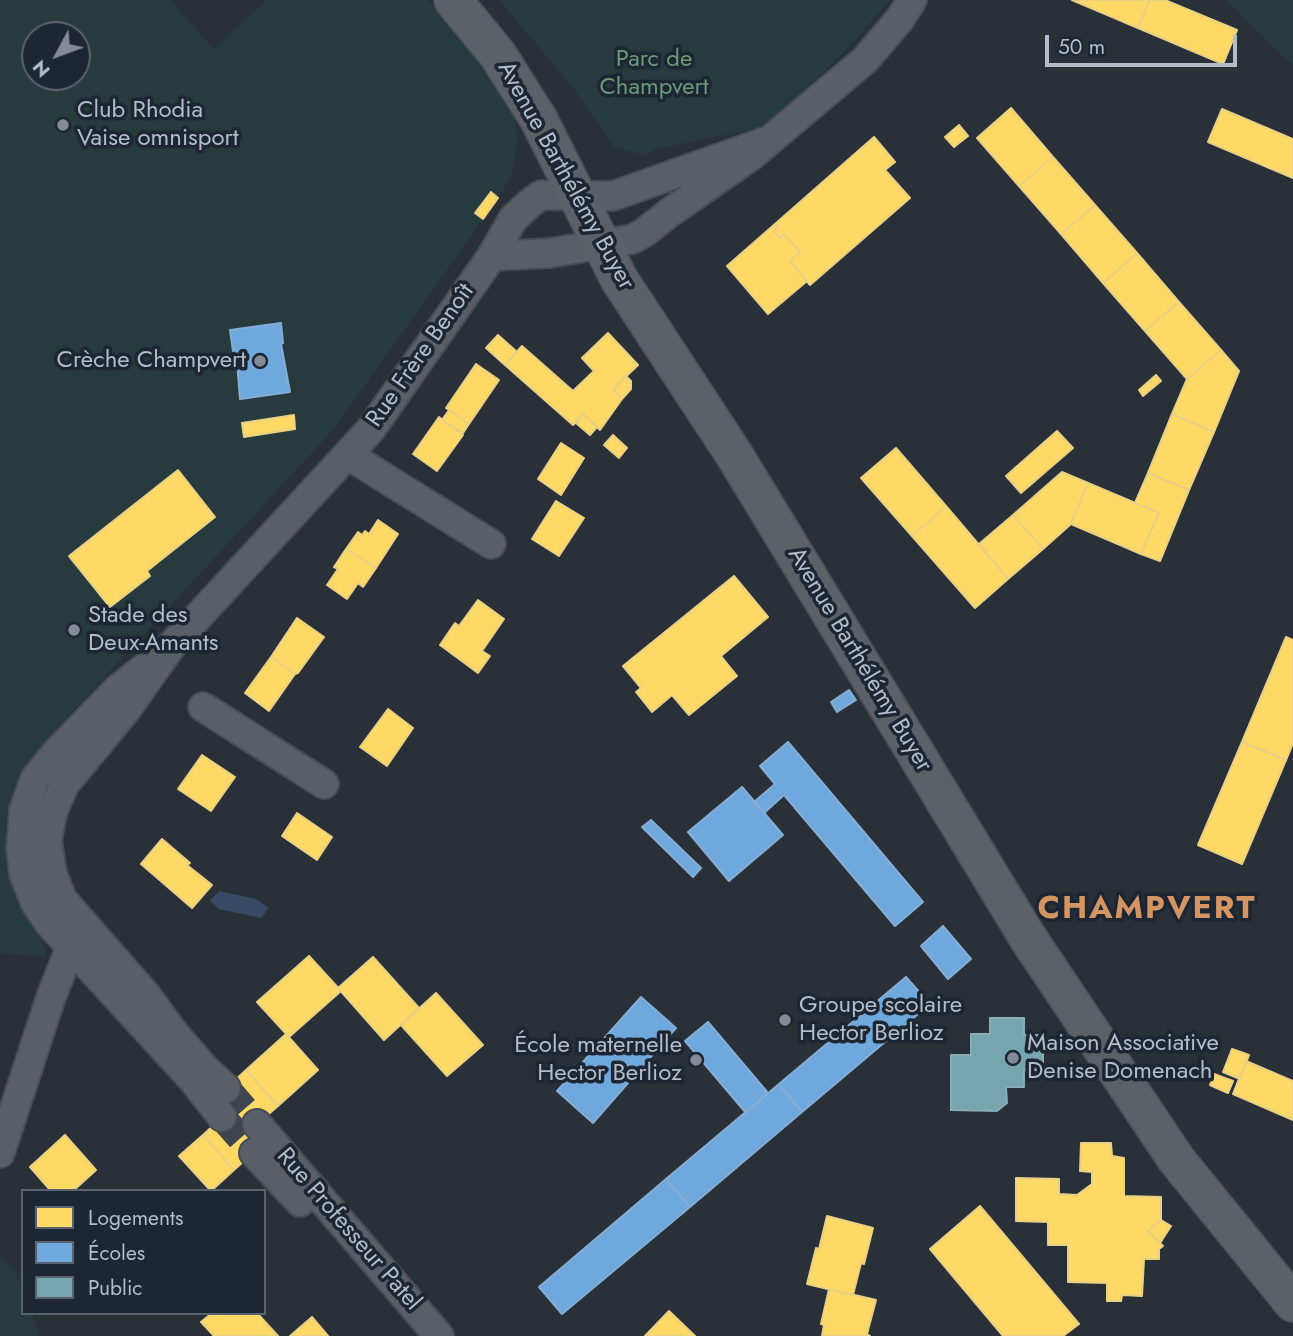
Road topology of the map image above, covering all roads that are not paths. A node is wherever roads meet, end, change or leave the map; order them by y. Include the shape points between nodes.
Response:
1 (453, 0) edge
2 (912, 0) edge
3 (769, 140) junction
4 (577, 196) junction
5 (600, 243) junction
6 (492, 256) junction
7 (348, 455) junction
8 (491, 544) dead end
9 (203, 707) dead end
10 (324, 783) dead end
11 (76, 935) junction
12 (226, 1088) tunnel mouth
13 (222, 1117) tunnel mouth
14 (257, 1124) tunnel mouth
15 (0, 1153) edge
16 (254, 1153) tunnel mouth
17 (1293, 1303) edge
18 (424, 1336) edge
19 (439, 1336) edge

1 - 4 main road, Avenue Barthélémy Buyer via 498,55 539,120
2 - 3 street via 866,60
3 - 4 street, Rue Frère Benoît via 613,196
3 - 5 street via 645,232 633,239
4 - 5 main road, Avenue Barthélémy Buyer
4 - 6 street, Rue Frère Benoît via 541,195 513,219
5 - 6 street via 550,253
5 - 17 main road, Avenue Barthélémy Buyer via 1034,947 1176,1158
6 - 7 street, Rue Frère Benoît
7 - 8 street
7 - 11 street, Rue Frère Benoît via 172,645 118,689 35,779 24,810 24,874 49,923
9 - 10 street
11 - 12 street via 147,996 173,1032
11 - 13 street
11 - 15 street
14 - 19 street, Rue Professeur Patel
16 - 18 street, Rue Professeur Patel

